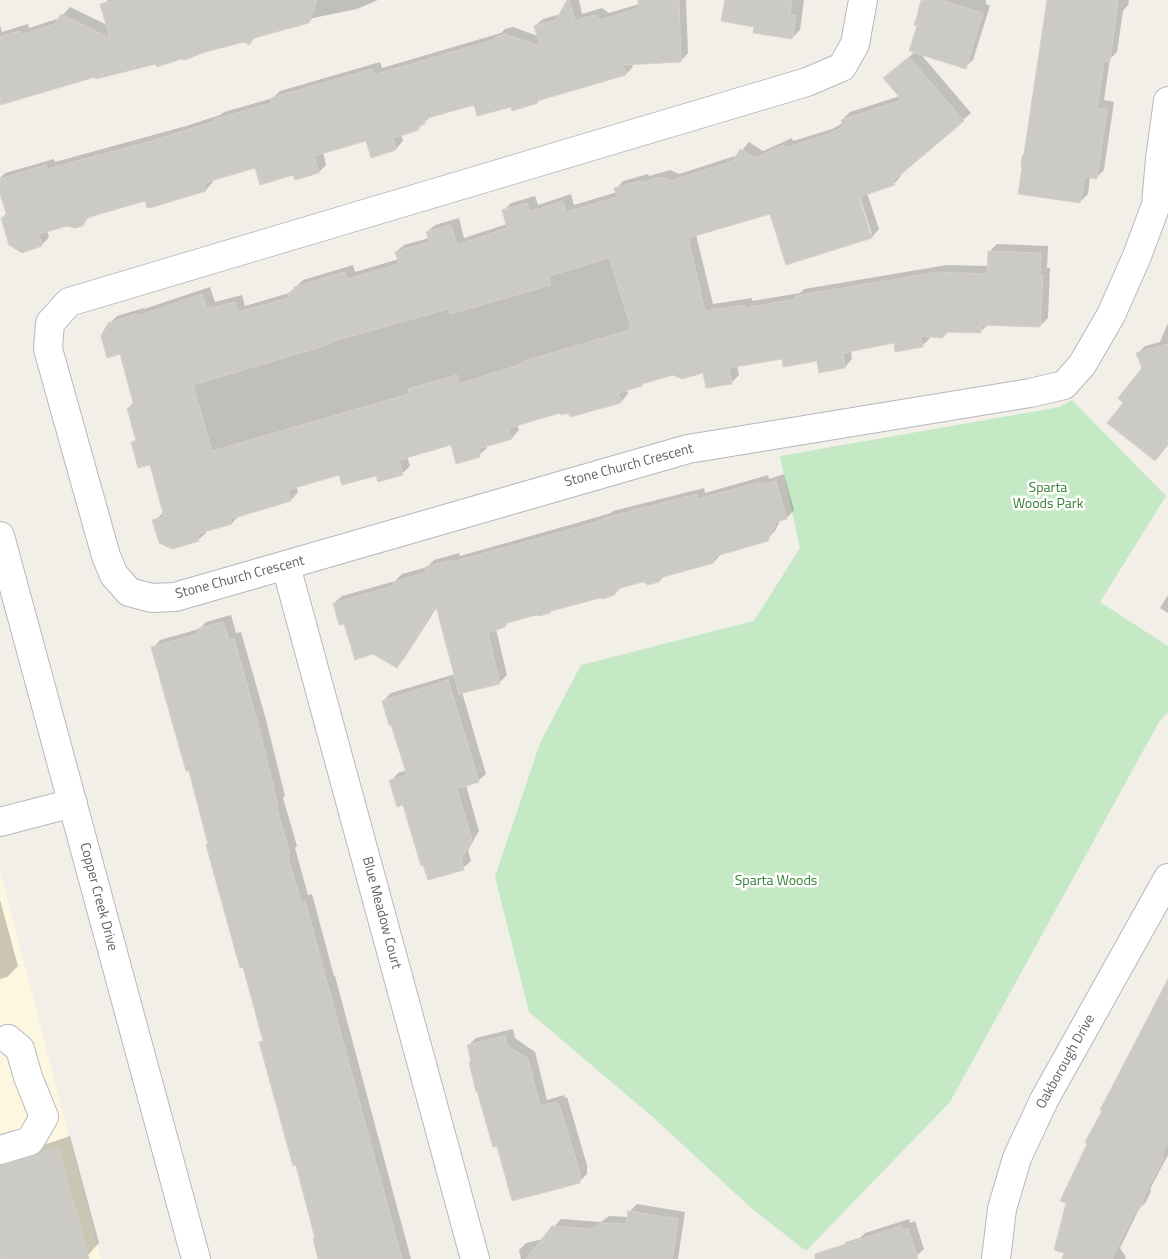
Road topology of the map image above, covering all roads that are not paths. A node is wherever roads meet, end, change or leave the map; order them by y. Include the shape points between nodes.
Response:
1 (863, 0) edge
2 (1168, 101) edge
3 (1162, 207) edge
4 (0, 536) edge
5 (286, 566) junction
6 (72, 803) junction
7 (0, 822) edge
8 (1168, 878) edge
9 (8, 1039) dead end
10 (0, 1150) edge
11 (196, 1259) edge
12 (476, 1259) edge
13 (996, 1259) edge

1 - 5 street, Stone Church Crescent via 855,44 842,67 807,82 69,302 50,323 48,349 114,575 129,592 152,598 175,597
2 - 3 street, Stone Church Crescent via 1160,159
3 - 5 street, Stone Church Crescent via 1111,315 1082,365 1064,384 1030,393 688,449
4 - 6 street, Copper Creek Drive
5 - 12 street, Blue Meadow Court
6 - 7 street
6 - 11 street, Copper Creek Drive
8 - 13 street, Oakborough Drive via 1044,1100 1017,1158 1002,1209
9 - 10 street via 20,1049 44,1117 30,1141

